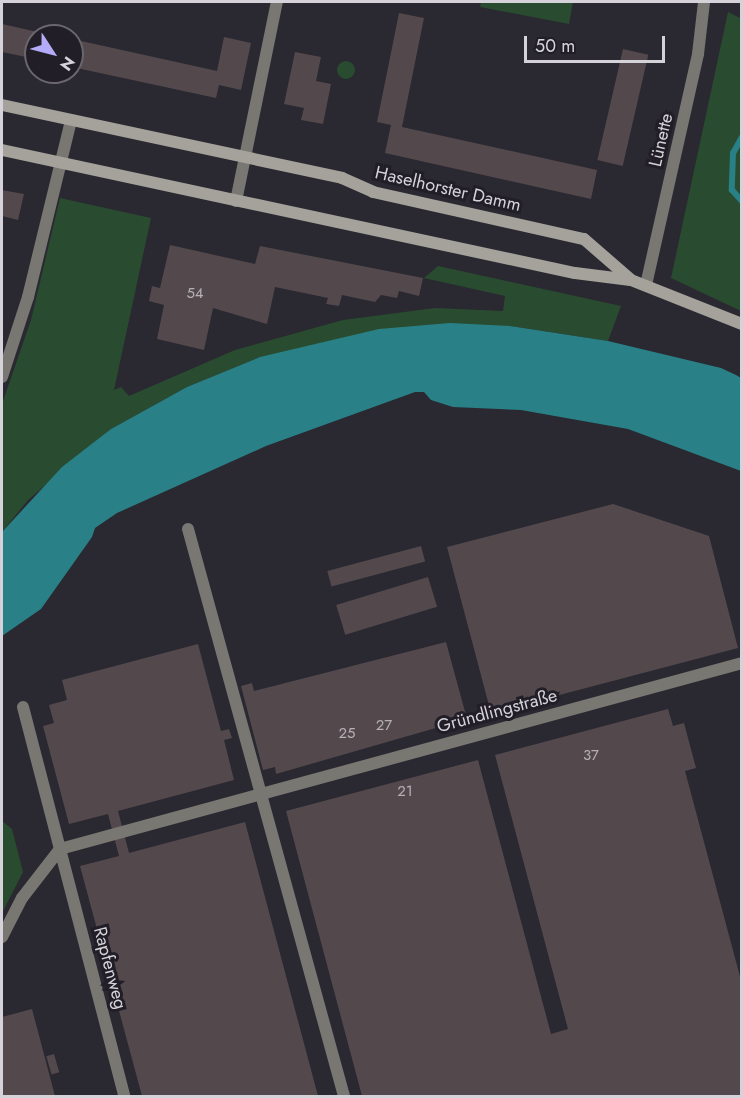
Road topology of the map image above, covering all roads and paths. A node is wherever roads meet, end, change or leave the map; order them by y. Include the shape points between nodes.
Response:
1 (277, 2) edge
2 (704, 2) edge
3 (2, 105) edge
4 (71, 120) junction
5 (2, 150) edge
6 (245, 158) junction
7 (60, 162) junction
8 (236, 201) junction
9 (631, 280) junction
10 (646, 285) junction
11 (741, 324) edge
12 (2, 377) edge
13 (188, 529) dead end
14 (741, 663) edge
15 (23, 707) dead end
16 (262, 794) junction
17 (60, 849) junction
18 (2, 937) edge
19 (124, 1096) edge
20 (344, 1096) edge

1 - 6 street
2 - 10 street, Lünette via 698,54
3 - 4 street, Haselhorster Damm
4 - 6 street, Haselhorster Damm
4 - 7 street
5 - 7 street, Haselhorster Damm
6 - 8 street
6 - 9 street, Haselhorster Damm via 342,178 373,192 584,239
7 - 8 street, Haselhorster Damm
7 - 12 street via 28,297
8 - 9 street, Haselhorster Damm via 324,221 357,223 575,273
9 - 10 street, Haselhorster Damm
10 - 11 street, Haselhorster Damm
13 - 16 street
14 - 16 street, Gründlingstraße
15 - 17 street, Rapfenweg
16 - 17 street
16 - 20 street
17 - 18 street via 22,898
17 - 19 street, Rapfenweg

